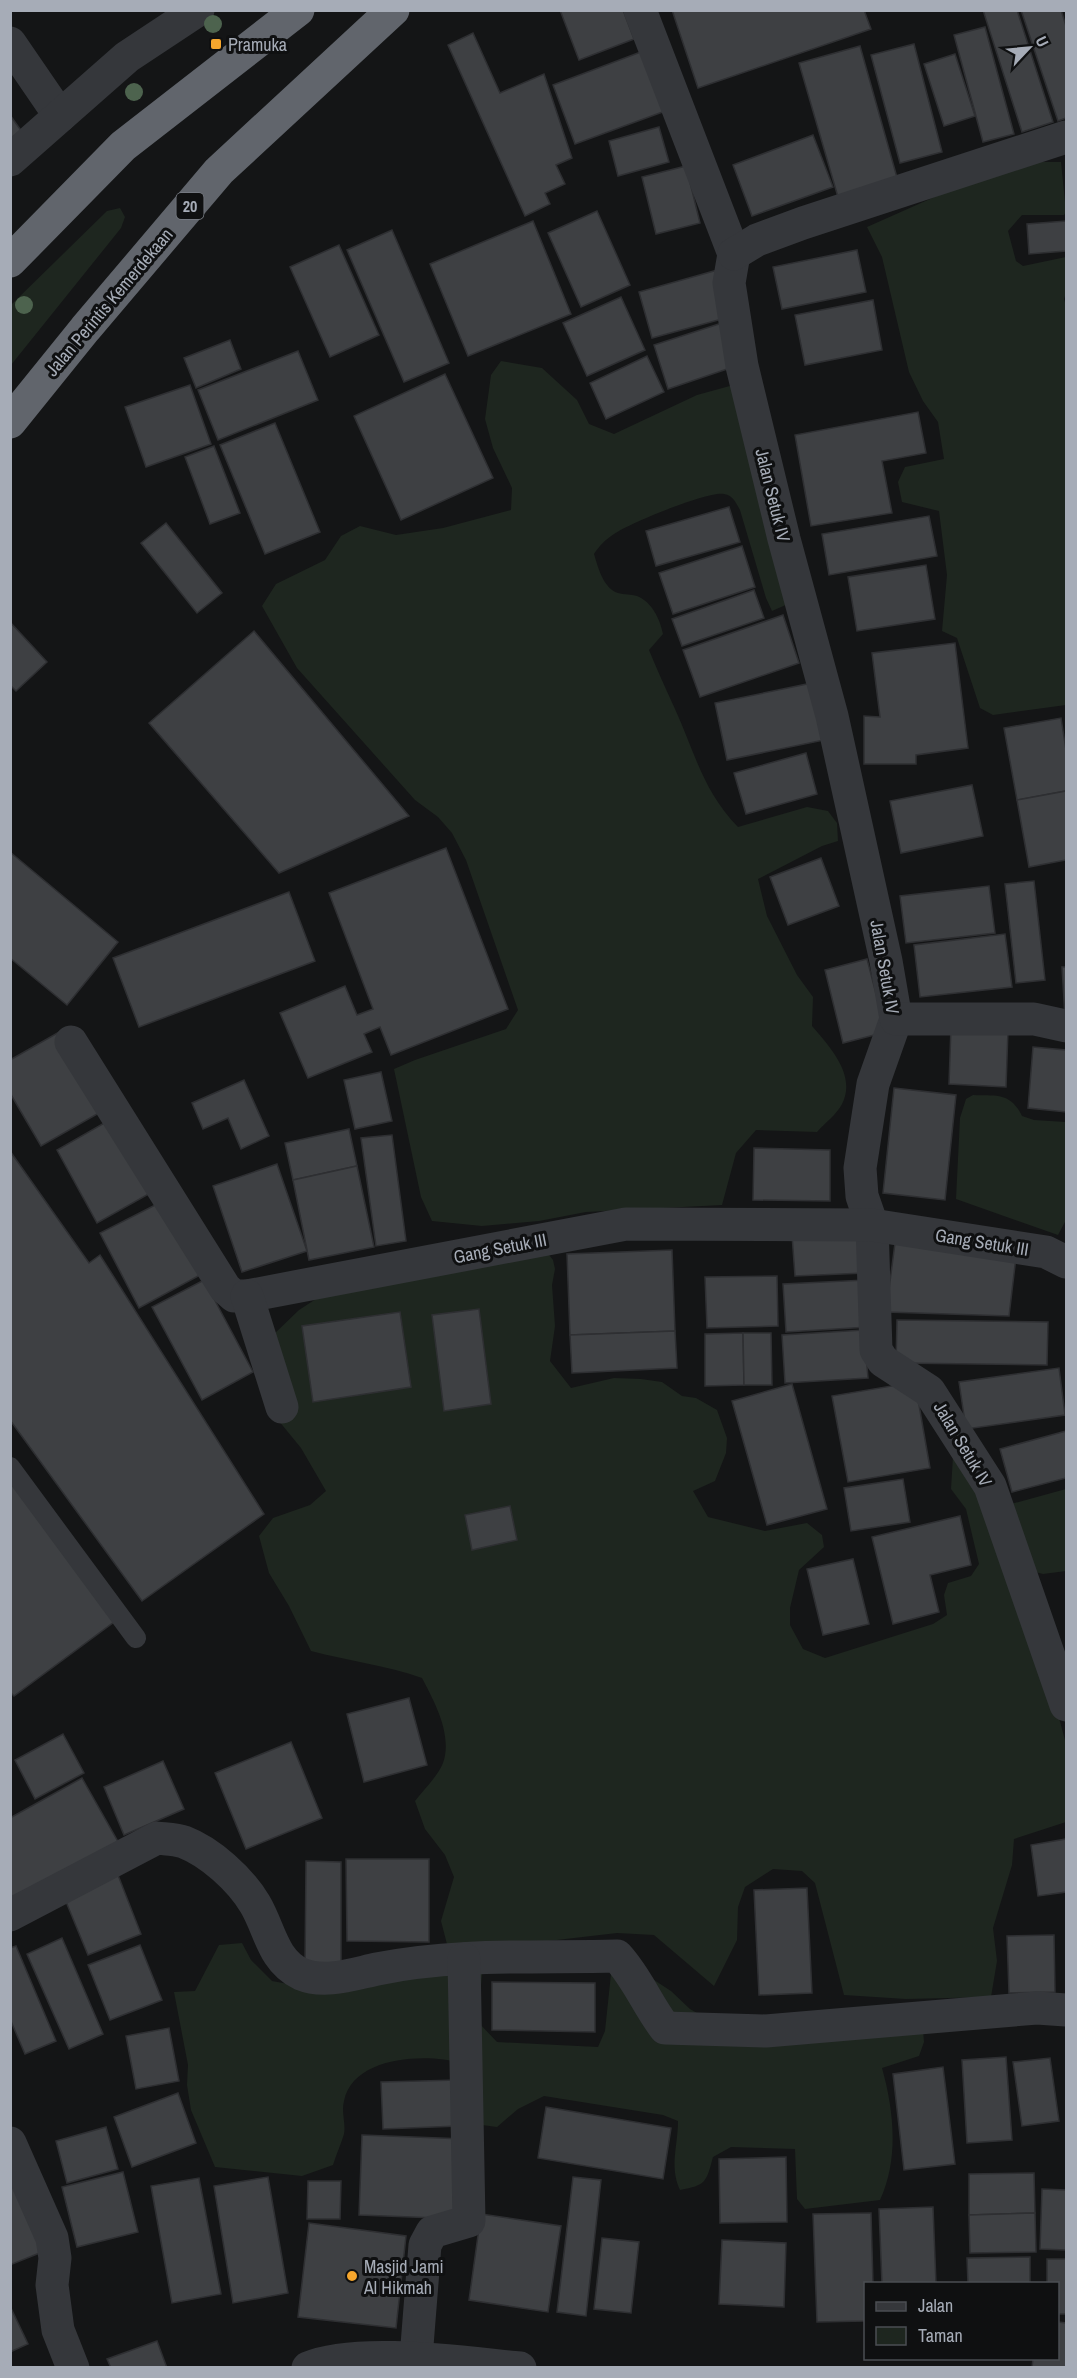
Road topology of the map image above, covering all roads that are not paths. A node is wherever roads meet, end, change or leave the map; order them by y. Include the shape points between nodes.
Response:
1 (198, 10) edge
2 (298, 10) edge
3 (393, 10) edge
4 (640, 10) edge
5 (10, 43) edge
6 (60, 116) junction
7 (1066, 137) edge
8 (10, 160) edge
9 (734, 254) junction
10 (10, 261) edge
11 (10, 422) edge
12 (896, 1018) junction
13 (1066, 1026) edge
14 (71, 1042) dead end
15 (872, 1226) junction
16 (1066, 1262) edge
17 (246, 1296) junction
18 (282, 1407) dead end
19 (10, 1467) edge
20 (1052, 1621) edge
21 (136, 1638) dead end
22 (1066, 1705) edge
23 (10, 1915) edge
24 (464, 1959) junction
25 (1066, 2010) edge
26 (10, 2143) edge
27 (416, 2358) junction
28 (73, 2367) edge
29 (308, 2367) edge
30 (520, 2367) edge

1 - 6 street via 127,57
2 - 10 highway via 123,146
3 - 11 highway, Jalan Perintis Kemerdekaan / 20 via 219,171
4 - 9 street
5 - 6 street
6 - 8 street
7 - 9 street via 803,223 757,240
9 - 12 street, Jalan Setuk IV via 729,283 742,366 832,716
12 - 13 street via 1022,1019
12 - 15 street, Jalan Setuk IV via 873,1084 860,1168 862,1196
14 - 17 street via 225,1288 234,1296
15 - 16 street, Gang Setuk III via 1046,1252
15 - 17 street, Gang Setuk III via 626,1224
15 - 20 street, Jalan Setuk IV via 876,1350 883,1361 929,1390 990,1486
17 - 18 street
19 - 21 lane
20 - 22 street, Jalan Setuk IV
23 - 24 street via 157,1838 182,1842 205,1853 233,1877 255,1904 271,1943 286,1965 303,1975 331,1979 410,1962
24 - 25 street via 617,1956 634,1975 647,2005 665,2028 766,2031 1026,2009
24 - 27 street via 469,2221 432,2232 425,2245
26 - 28 street via 52,2238 56,2258 52,2285 58,2330
27 - 29 street via 345,2359
27 - 30 street

